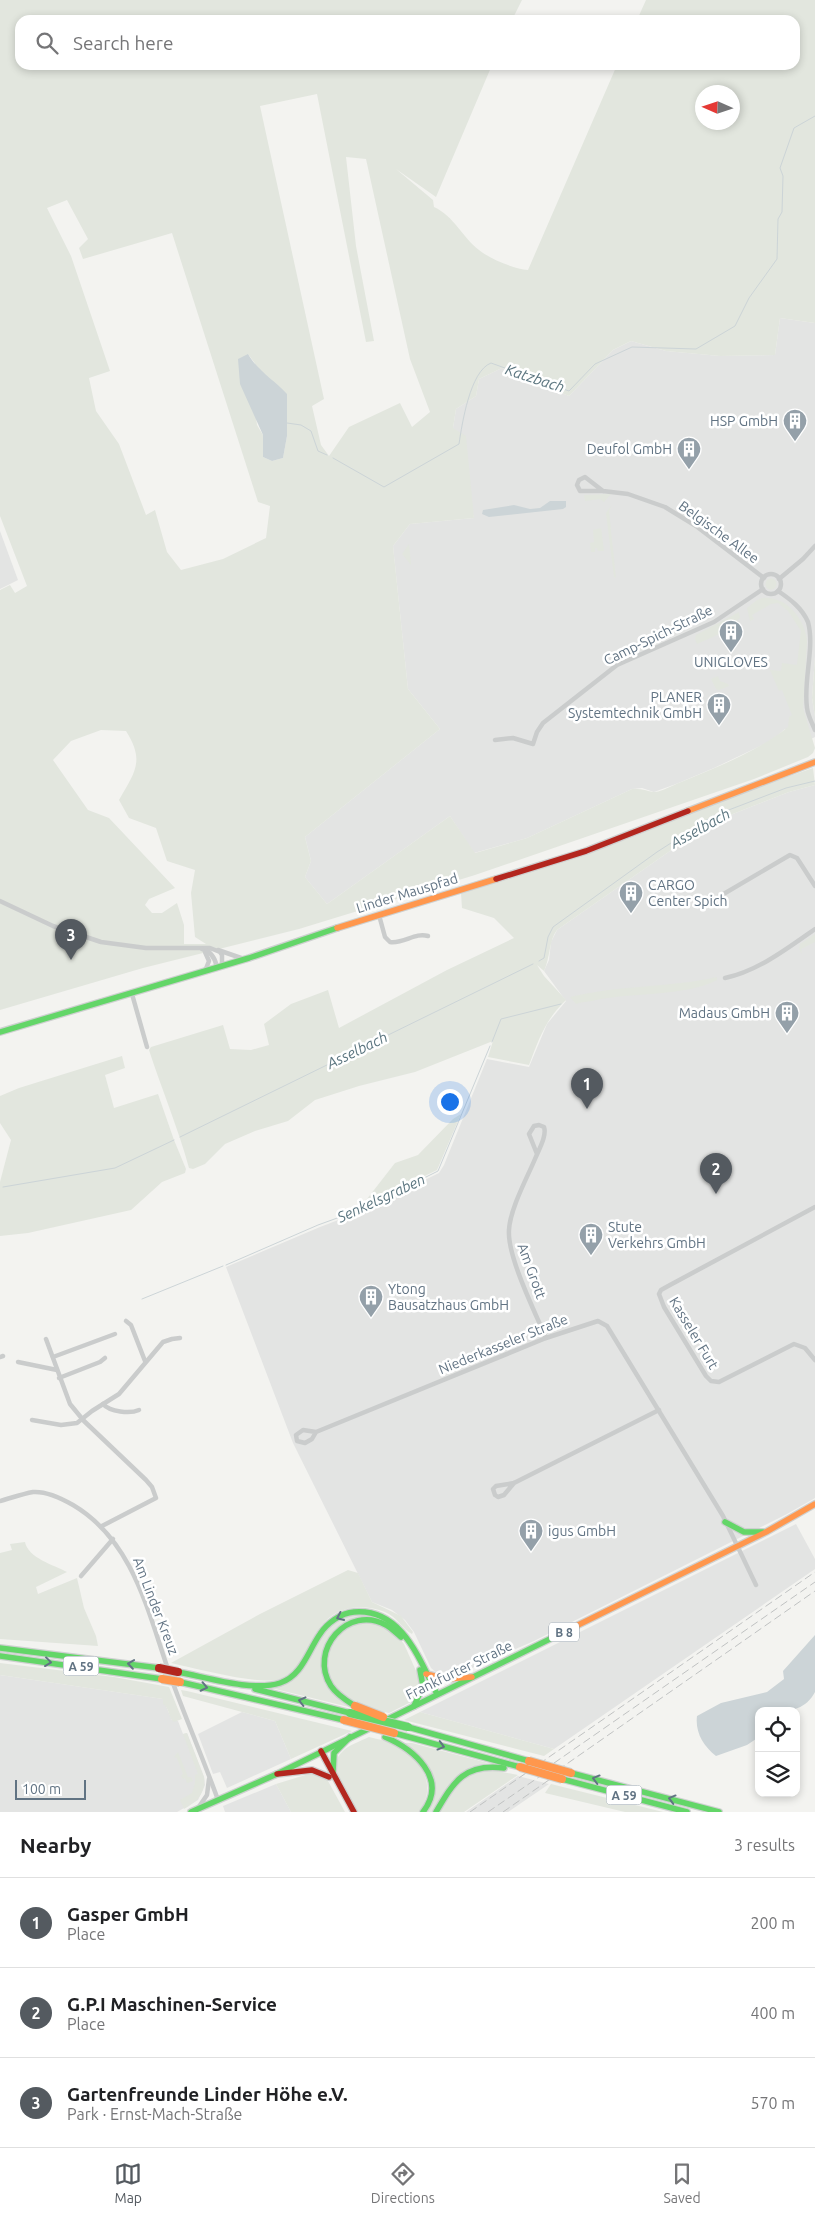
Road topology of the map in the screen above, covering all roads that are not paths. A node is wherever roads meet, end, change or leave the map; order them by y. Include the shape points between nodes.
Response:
1 (603, 490) junction
2 (815, 546) edge
3 (764, 578) junction
4 (779, 579) junction
5 (763, 589) junction
6 (778, 591) junction
7 (815, 730) edge
8 (495, 740) dead end
9 (815, 762) edge
10 (815, 886) edge
11 (714, 899) dead end
12 (0, 901) edge
13 (379, 915) junction
14 (815, 929) edge
15 (428, 936) dead end
16 (196, 948) junction
17 (202, 949) junction
18 (215, 949) junction
19 (246, 959) junction
20 (220, 966) junction
21 (205, 971) junction
22 (725, 978) dead end
23 (132, 994) junction
24 (0, 1032) edge
25 (147, 1047) dead end
26 (537, 1154) junction
27 (815, 1207) edge
28 (126, 1321) dead end
29 (115, 1334) dead end
30 (180, 1338) dead end
31 (546, 1338) junction
32 (46, 1339) dead end
33 (52, 1357) junction
34 (105, 1358) dead end
35 (815, 1360) edge
36 (145, 1361) junction
37 (18, 1362) dead end
38 (56, 1370) junction
39 (59, 1378) junction
40 (103, 1404) junction
41 (140, 1410) dead end
42 (659, 1410) junction
43 (82, 1419) junction
44 (32, 1420) dead end
45 (316, 1432) dead end
46 (514, 1483) junction
47 (0, 1502) edge
48 (815, 1504) edge
49 (725, 1522) junction
50 (102, 1526) junction
51 (766, 1532) junction
52 (113, 1539) junction
53 (737, 1546) junction
54 (81, 1576) dead end
55 (756, 1585) dead end
56 (0, 1648) edge
57 (0, 1656) edge
58 (423, 1672) junction
59 (472, 1677) junction
60 (210, 1678) junction
61 (435, 1695) junction
62 (414, 1706) junction
63 (344, 1720) junction
64 (408, 1727) junction
65 (350, 1737) junction
66 (319, 1752) junction
67 (518, 1769) junction
68 (277, 1774) junction
69 (331, 1777) junction
70 (210, 1778) junction
71 (218, 1800) junction
72 (194, 1810) edge
73 (348, 1812) edge
74 (354, 1812) edge
75 (424, 1812) edge
76 (436, 1812) edge
77 (687, 1812) edge
78 (719, 1812) edge

1 - 1 street, Belgische Allee via 585,477 577,485 580,491
1 - 3 street, Belgische Allee via 638,496 665,507 696,526
2 - 4 street
3 - 4 street, Belgische Allee via 773,575
3 - 5 street, Belgische Allee
4 - 6 street
5 - 6 street via 770,594
5 - 8 street, Camp-Spich-Straße via 714,622 606,672 543,724 532,744 513,738
6 - 7 street via 802,612 811,630 806,701
9 - 13 main road, Linder Mauspfad via 586,851
10 - 11 street via 797,858 790,855
12 - 16 street via 53,926 101,942 137,947
13 - 15 street via 385,937 390,942
13 - 19 main road, Linder Mauspfad
14 - 22 street via 780,954
16 - 17 street
16 - 18 street
17 - 20 street via 207,950
17 - 21 street via 208,957
18 - 19 street
18 - 20 street via 224,960
19 - 20 main road, Linder Mauspfad
20 - 21 main road, Linder Mauspfad
21 - 23 main road, Linder Mauspfad
23 - 24 main road, Linder Mauspfad
23 - 25 street
26 - 26 street, Am Grott via 545,1130 539,1125 534,1126 530,1134
26 - 31 street, Am Grott via 514,1212 509,1235 511,1251
27 - 35 street, Kasseler Furt via 659,1294 702,1369 713,1382 719,1382 794,1344 805,1348
28 - 36 street via 131,1325
29 - 33 street
30 - 36 street via 164,1341
31 - 42 street, Niederkasseler Straße via 594,1321 604,1323
31 - 45 street, Niederkasseler Straße
32 - 33 street
33 - 38 street
34 - 39 street
36 - 40 street via 123,1390
37 - 38 street
38 - 39 street
39 - 43 street via 68,1401
40 - 41 street via 112,1410
40 - 43 street
42 - 46 street
42 - 49 street, Niederkasseler Straße
43 - 44 street via 69,1425
43 - 50 street via 146,1480 156,1498
46 - 46 street via 496,1486 493,1489 495,1495 504,1496
47 - 50 street, Am Linder Kreuz via 33,1492 48,1494 82,1510
48 - 51 main road, B 8
49 - 51 main road via 744,1532
49 - 53 street, Niederkasseler Straße
50 - 52 street, Am Linder Kreuz
51 - 53 main road, B 8
52 - 54 street
52 - 70 street, Am Linder Kreuz via 140,1588
53 - 55 street, Niederkasseler Straße
53 - 59 main road, Frankfurter Straße / B 8
60 -> 56 main road, A 59, bridge via 160,1668
57 -> 63 main road, A 59, bridge via 180,1682
58 - 59 main road via 446,1680
58 -> 60 main road via 398,1625 380,1614 358,1611 334,1619 324,1627 299,1669 280,1683 262,1686
58 - 61 main road
58 - 62 main road via 423,1686
58 - 64 main road, bridge via 405,1641 391,1628 373,1620 348,1623 332,1637 327,1648 324,1662 330,1685 339,1695 355,1706
59 - 61 main road, Frankfurter Straße / B 8
64 -> 60 main road, A 59, bridge
61 - 62 main road, Frankfurter Straße / B 8
62 - 65 main road, Frankfurter Straße / B 8
63 -> 67 main road, A 59, bridge
63 - 75 main road, bridge via 415,1753 426,1764 431,1792
78 -> 64 main road, A 59, bridge
65 - 66 main road, Frankfurter Straße / B 8
65 - 69 main road via 334,1753
66 - 68 main road, Frankfurter Straße / B 8
66 - 69 main road
67 - 76 main road, A 59 via 482,1766 463,1774
67 - 77 main road, A 59, bridge
68 - 69 main road via 312,1770
68 - 71 main road, Frankfurter Straße / B 8
69 - 73 main road
69 - 74 main road
70 - 71 street, Am Linder Kreuz
70 - 72 street via 208,1792
71 - 72 main road, Frankfurter Straße / B 8

